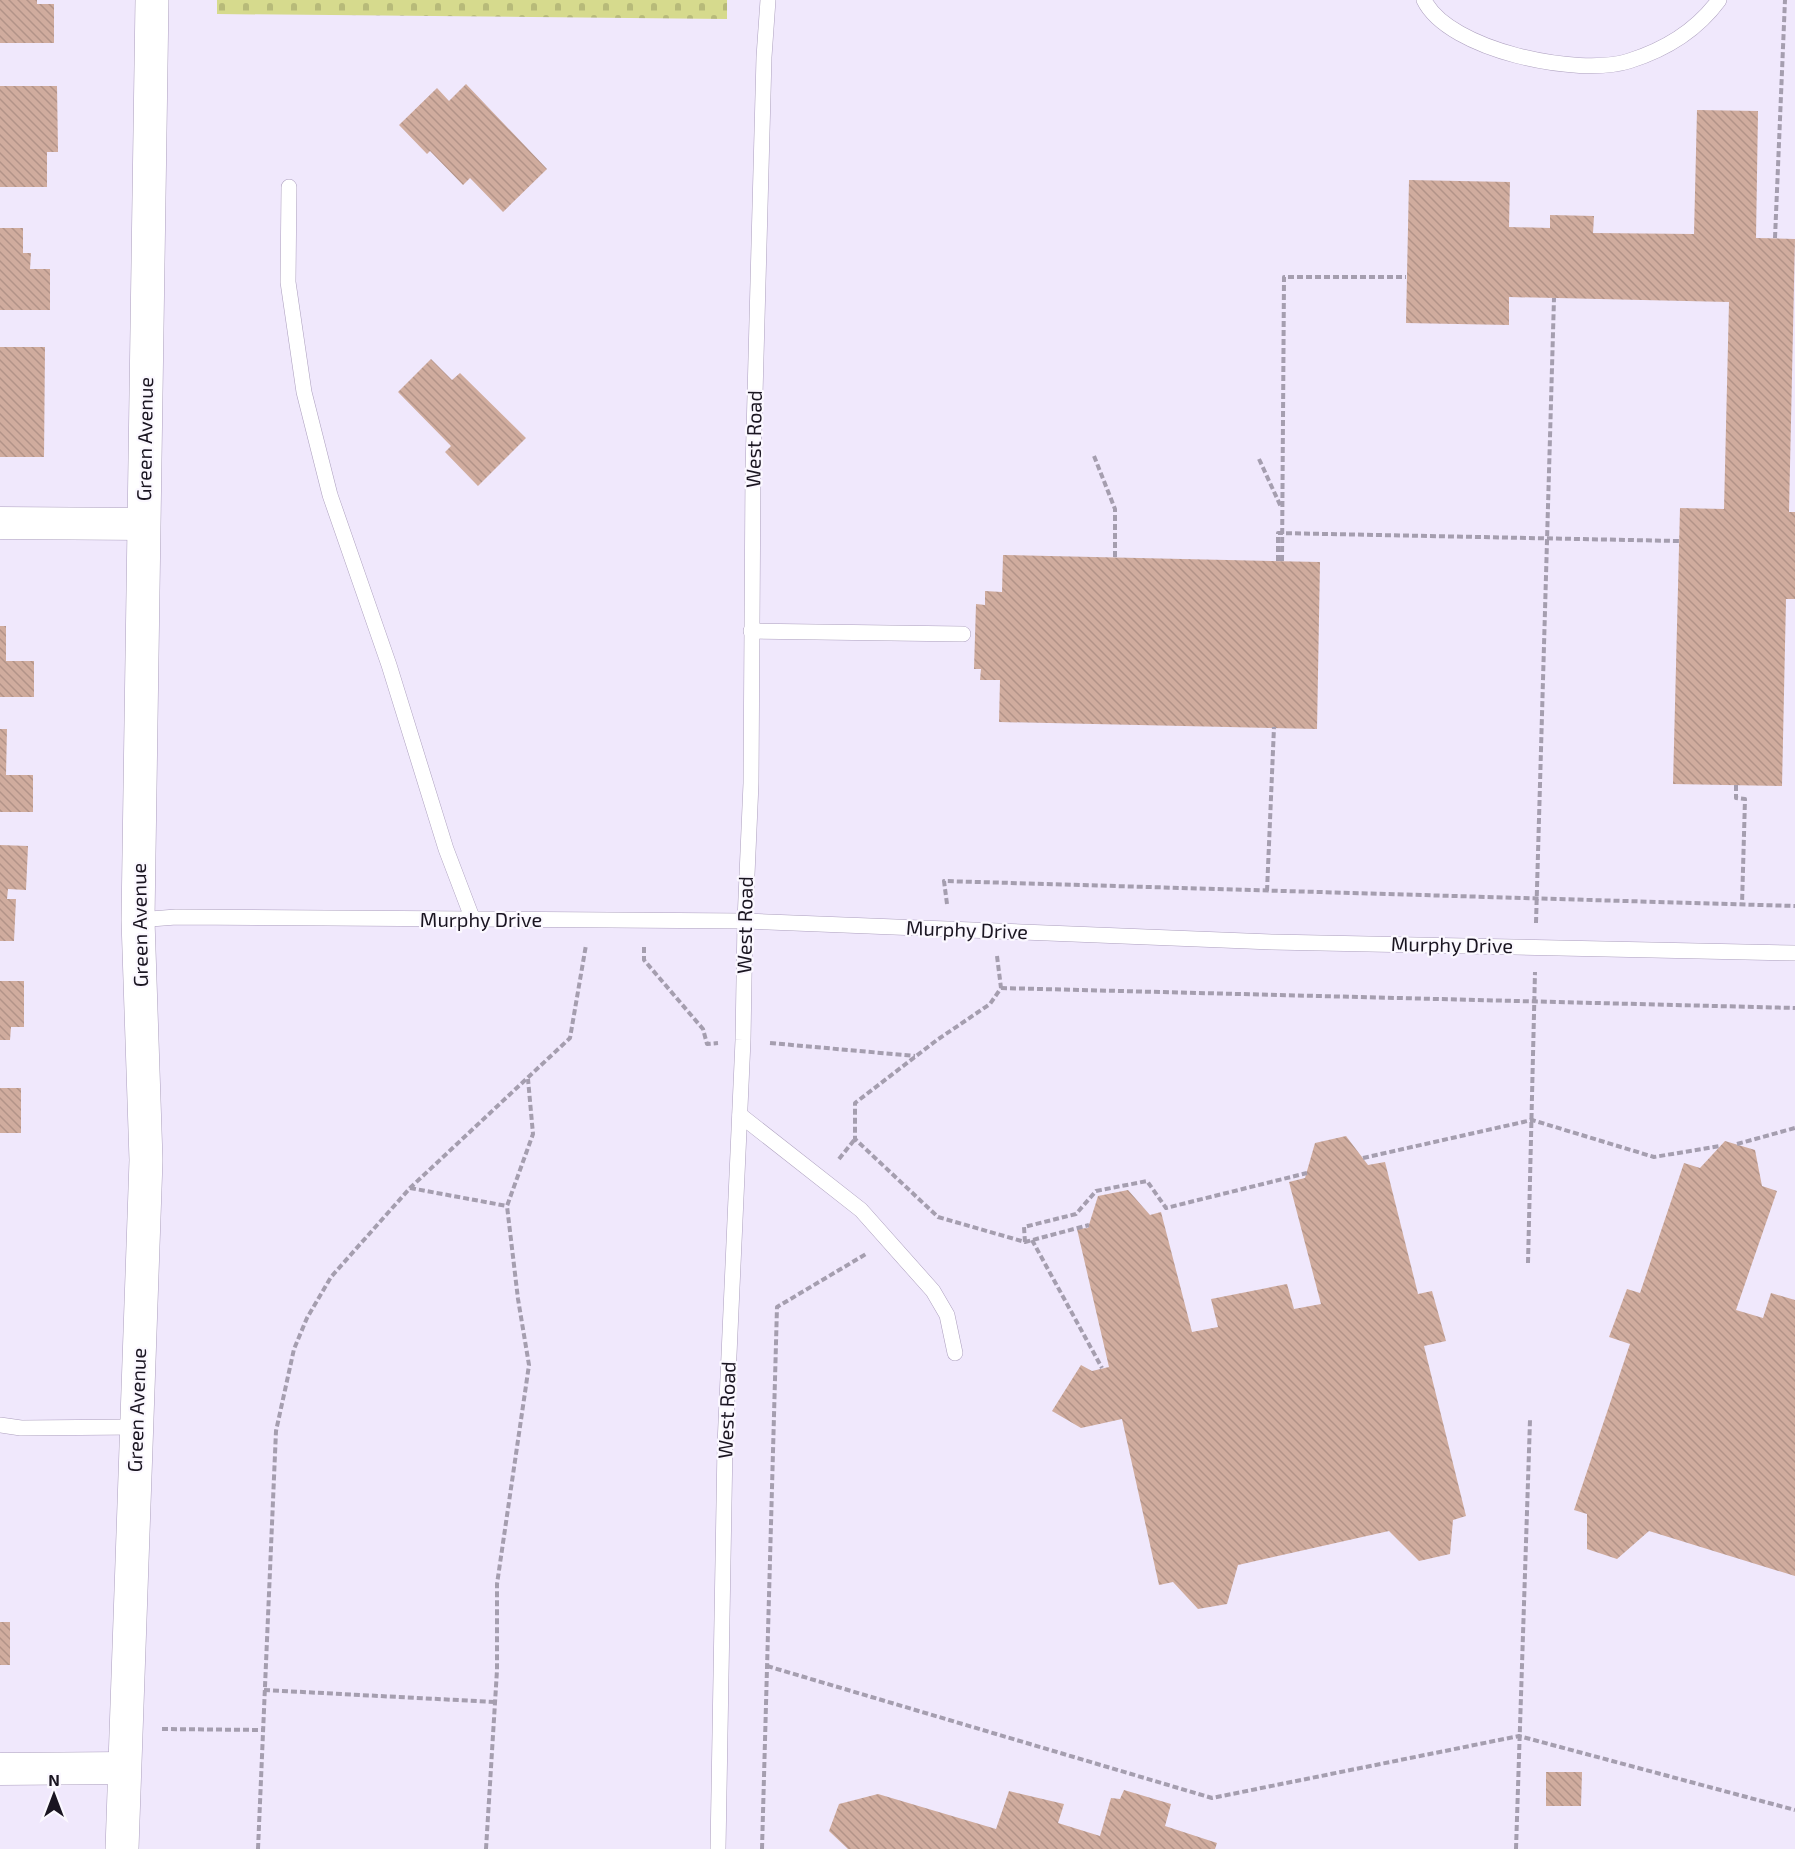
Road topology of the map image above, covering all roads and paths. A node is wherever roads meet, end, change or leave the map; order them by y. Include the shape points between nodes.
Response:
1 (152, 0) edge
2 (768, 0) edge
3 (1424, 0) edge
4 (1719, 0) edge
5 (1785, 0) edge
6 (289, 187) dead end
7 (1775, 238) dead end
8 (1407, 277) dead end
9 (1554, 298) dead end
10 (1094, 456) dead end
11 (1259, 459) dead end
12 (1283, 510) junction
13 (0, 523) edge
14 (144, 524) junction
15 (1679, 541) dead end
16 (1116, 558) dead end
17 (751, 631) junction
18 (963, 634) dead end
19 (1274, 727) dead end
20 (1736, 785) dead end
21 (1268, 891) junction
22 (1537, 899) junction
23 (1742, 905) junction
24 (1795, 906) edge
25 (138, 920) junction
26 (473, 920) junction
27 (590, 920) junction
28 (745, 921) junction
29 (951, 929) junction
30 (994, 931) junction
31 (1536, 947) junction
32 (1795, 953) edge
33 (1001, 988) junction
34 (1534, 1001) junction
35 (1795, 1008) edge
36 (528, 1078) junction
37 (740, 1115) junction
38 (1532, 1120) junction
39 (1795, 1128) edge
40 (1737, 1144) dead end
41 (1720, 1146) dead end
42 (1364, 1158) dead end
43 (1306, 1173) dead end
44 (410, 1188) junction
45 (507, 1206) junction
46 (1089, 1225) dead end
47 (1032, 1240) junction
48 (888, 1241) junction
49 (1025, 1242) junction
50 (1528, 1263) dead end
51 (954, 1353) dead end
52 (1102, 1368) dead end
53 (1530, 1420) dead end
54 (0, 1425) edge
55 (136, 1427) junction
56 (767, 1666) junction
57 (264, 1690) junction
58 (495, 1701) junction
59 (125, 1728) junction
60 (262, 1730) junction
61 (1520, 1736) junction
62 (124, 1768) junction
63 (0, 1769) edge
64 (1795, 1810) edge
65 (122, 1849) edge
66 (258, 1849) edge
67 (486, 1849) edge
68 (718, 1849) edge
69 (762, 1849) edge
70 (1516, 1849) edge

1 - 14 street, Green Avenue
2 - 17 lane, West Road
3 - 4 lane via 1447,24 1475,42 1505,53 1563,65 1597,66 1627,62 1659,50 1685,34
5 - 7 path
6 - 26 lane via 288,282 304,392 330,495
8 - 12 path via 1284,277
9 - 22 path
10 - 16 path via 1116,509
11 - 12 path
12 - 15 path, bridge via 1280,561 1278,533
13 - 14 street
14 - 25 street, Green Avenue
17 - 18 lane
17 - 28 lane, West Road
19 - 21 path
20 - 23 path via 1736,798 1745,799
21 - 22 path
21 - 29 path via 944,881
22 - 23 path
22 - 31 path
23 - 24 path
25 - 26 lane, Murphy Drive via 176,916
25 - 55 street, Green Avenue via 146,1160
26 - 27 lane, Murphy Drive
27 - 28 lane, Murphy Drive
27 - 36 path via 570,1038
28 - 29 lane, Murphy Drive
28 - 37 lane, West Road
29 - 30 lane, Murphy Drive
30 - 31 lane, Murphy Drive
30 - 33 path
31 - 32 lane, Murphy Drive
31 - 34 path
33 - 34 path
33 - 49 path via 990,1004 855,1103 855,1139 938,1217
34 - 35 path
34 - 38 path
36 - 44 path
36 - 45 path via 534,1134
37 - 48 lane via 861,1210
37 - 68 lane, West Road via 725,1445
38 - 41 path via 1654,1157
38 - 42 path
38 - 50 path
39 - 40 path
43 - 49 path via 1166,1208 1147,1181 1096,1191 1077,1214 1024,1227
44 - 45 path
44 - 57 path via 331,1277 294,1349 276,1431
45 - 58 path via 529,1365 497,1584
46 - 47 path
47 - 49 path
47 - 52 path
48 - 51 lane via 933,1291 947,1315
48 - 56 path via 777,1307
53 - 61 path
54 - 55 lane
55 - 59 street, Green Avenue
56 - 61 path via 1212,1798
56 - 69 path
57 - 58 path
57 - 60 path
58 - 67 path
59 - 60 path
59 - 62 street, Green Avenue
60 - 66 path
61 - 64 path
61 - 70 path
62 - 63 street
62 - 65 street, Green Avenue

